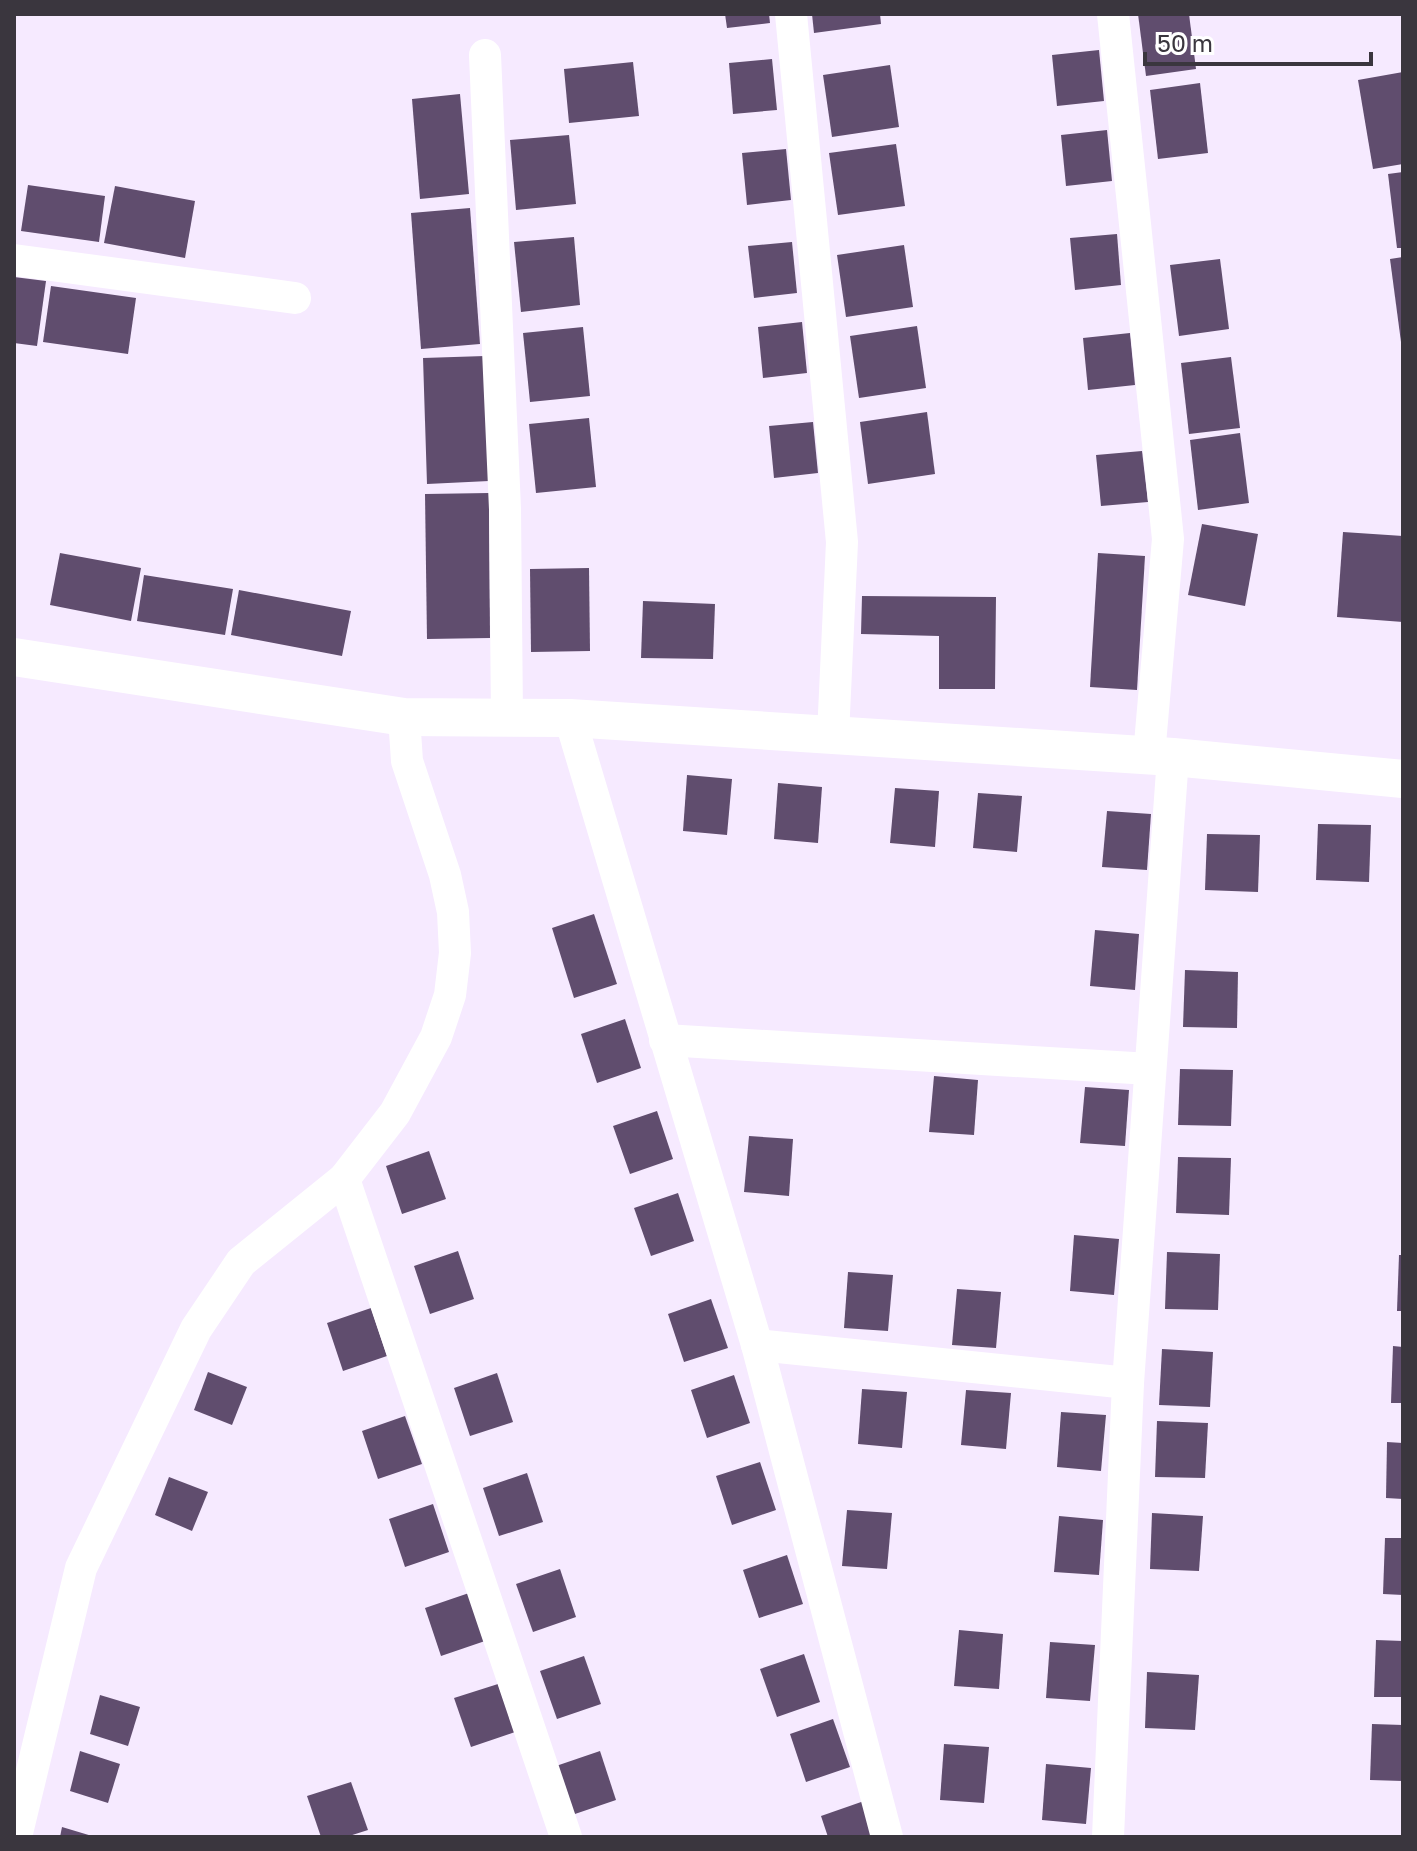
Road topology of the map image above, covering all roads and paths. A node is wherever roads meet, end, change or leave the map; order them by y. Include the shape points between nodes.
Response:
1 (791, 14) edge
2 (1113, 14) edge
3 (485, 55) dead end
4 (14, 260) edge
5 (295, 298) dead end
6 (14, 657) edge
7 (404, 717) junction
8 (507, 718) junction
9 (570, 718) junction
10 (833, 735) junction
11 (1161, 756) junction
12 (1403, 779) edge
13 (665, 1040) junction
14 (1150, 1069) junction
15 (344, 1179) junction
16 (757, 1345) junction
17 (1128, 1383) junction
18 (16, 1837) edge
19 (566, 1837) edge
20 (887, 1837) edge
21 (1108, 1837) edge

1 - 10 street via 842,542
2 - 11 street via 1168,539
3 - 8 street via 505,509
4 - 5 street
6 - 7 street
7 - 8 street
7 - 15 street via 407,761 453,912 450,995 436,1037 403,1100
8 - 9 street
9 - 10 street
9 - 13 street
10 - 11 street
11 - 12 street
11 - 14 street
13 - 14 street
13 - 16 street
14 - 17 street
15 - 18 street via 241,1262 196,1329 81,1568
15 - 19 street
16 - 17 street
16 - 20 street
17 - 21 street

